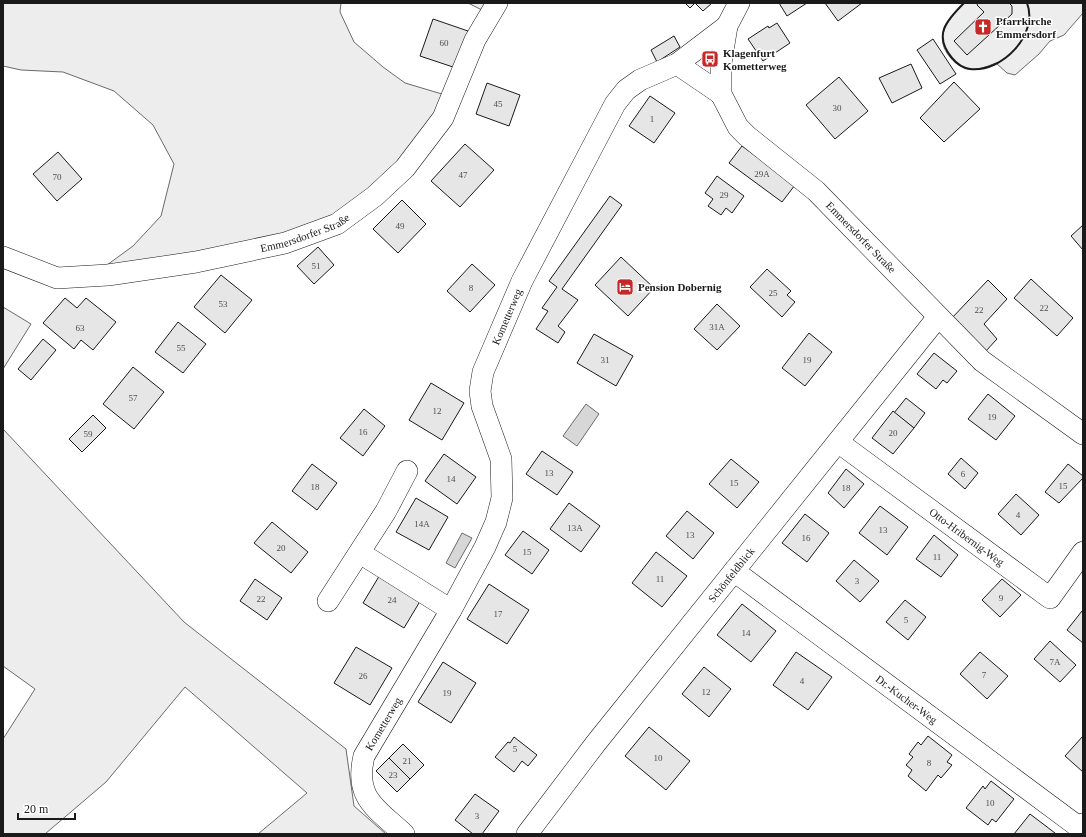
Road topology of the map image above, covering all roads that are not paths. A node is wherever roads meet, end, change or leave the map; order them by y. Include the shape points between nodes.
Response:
1 (497, 3) edge
2 (739, 3) edge
3 (727, 26) junction
4 (677, 64) junction
5 (721, 94) junction
6 (3, 257) edge
7 (938, 317) junction
8 (1083, 434) edge
9 (838, 442) junction
10 (407, 471) dead end
11 (1083, 552) edge
12 (360, 553) junction
13 (734, 571) junction
14 (328, 601) dead end
15 (451, 610) junction
16 (1082, 828) edge
17 (404, 834) edge
18 (527, 834) edge

1 - 6 street, Emmersdorfer Straße via 475,40 443,118 405,168 375,196 337,224 285,243 196,262 108,275 56,278
2 - 3 street, Emmersdorfer Straße
3 - 4 street, Kometterweg
3 - 5 street, Emmersdorfer Straße via 721,63
4 - 5 street
4 - 15 street, Kometterweg via 640,80 626,90 615,104 522,281 483,372 480,392 482,406 501,459 502,498 496,522 485,547
5 - 7 street, Emmersdorfer Straße via 738,127 816,191
7 - 8 street, Emmersdorfer Straße via 982,361
7 - 9 street, Schönfeldblick
9 - 11 street, Otto-Hribernig-Weg via 1050,598
9 - 13 street, Schönfeldblick
10 - 12 street
12 - 14 street
12 - 15 street
13 - 16 street, Dr.-Kucher-Weg
13 - 18 street, Schönfeldblick via 596,743
15 - 17 street, Kometterweg via 364,756 361,770 361,784 366,796 374,807

